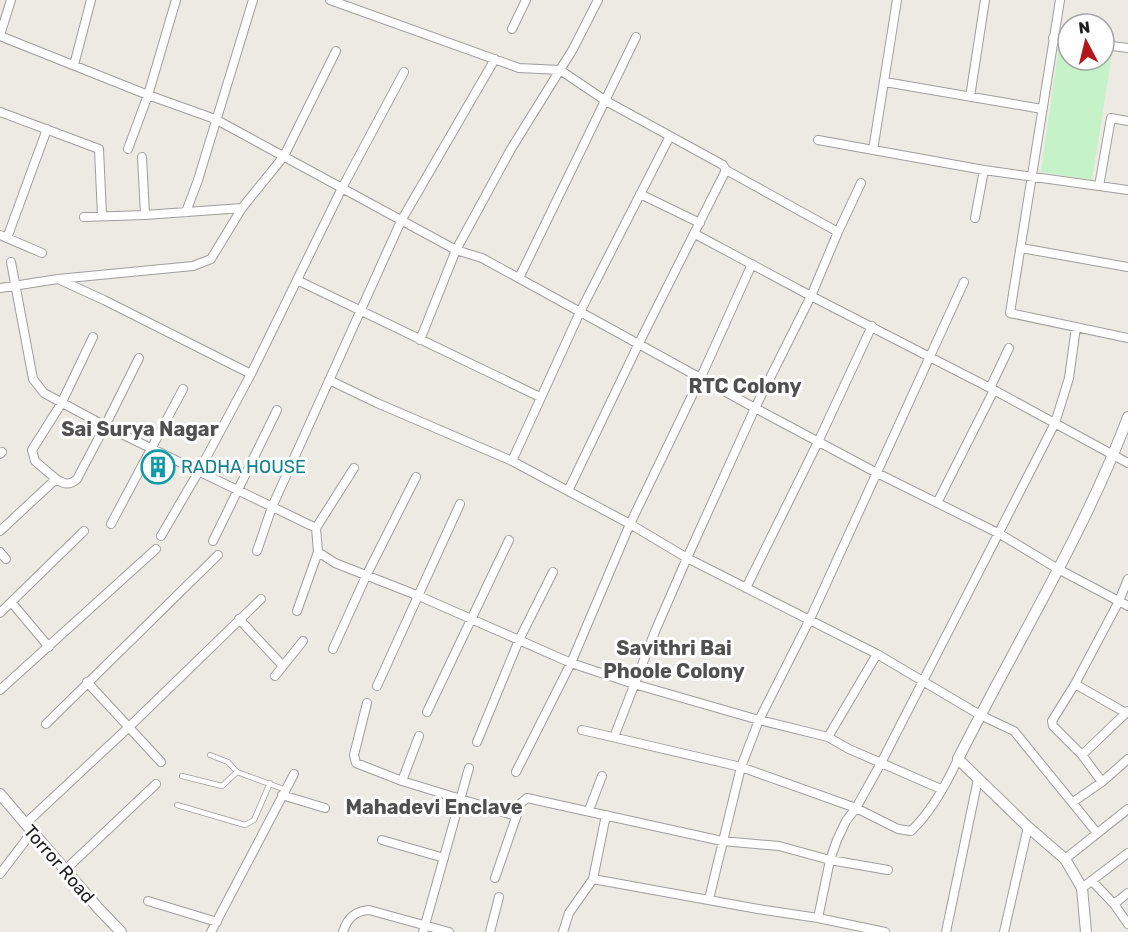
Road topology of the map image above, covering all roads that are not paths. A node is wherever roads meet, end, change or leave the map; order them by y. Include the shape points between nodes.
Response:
1 (11, 0) edge
2 (91, 0) edge
3 (176, 0) edge
4 (253, 0) edge
5 (330, 0) edge
6 (526, 0) edge
7 (598, 0) edge
8 (897, 0) edge
9 (985, 0) edge
10 (1060, 0) edge
11 (512, 29) dead end
12 (0, 36) edge
13 (636, 37) dead end
14 (1053, 38) junction
15 (1056, 38) edge
16 (336, 51) dead end
17 (495, 59) junction
18 (74, 65) junction
19 (560, 70) junction
20 (404, 72) dead end
21 (885, 82) junction
22 (148, 95) junction
23 (970, 97) junction
24 (606, 101) junction
25 (1042, 109) junction
26 (0, 112) edge
27 (215, 119) junction
28 (1128, 121) edge
29 (47, 129) junction
30 (670, 136) junction
31 (818, 140) dead end
32 (128, 149) dead end
33 (873, 150) junction
34 (284, 156) junction
35 (142, 157) dead end
36 (726, 170) junction
37 (984, 170) junction
38 (1032, 176) junction
39 (861, 183) dead end
40 (1099, 186) junction
41 (342, 188) junction
42 (1128, 190) edge
43 (640, 194) junction
44 (243, 208) junction
45 (186, 212) junction
46 (145, 215) junction
47 (102, 216) junction
48 (84, 217) dead end
49 (975, 218) dead end
50 (401, 221) junction
51 (700, 223) junction
52 (838, 232) junction
53 (695, 234) junction
54 (4, 237) edge
55 (1021, 248) junction
56 (456, 250) junction
57 (42, 253) dead end
58 (11, 262) dead end
59 (752, 264) junction
60 (1128, 267) edge
61 (519, 278) junction
62 (58, 279) junction
63 (297, 280) junction
64 (964, 282) dead end
65 (15, 286) junction
66 (0, 288) edge
67 (811, 296) junction
68 (361, 310) junction
69 (580, 312) junction
70 (872, 326) junction
71 (1076, 327) junction
72 (93, 337) dead end
73 (1128, 338) edge
74 (420, 340) junction
75 (639, 343) junction
76 (1009, 348) dead end
77 (929, 357) junction
78 (140, 358) dead end
79 (251, 374) junction
80 (701, 377) junction
81 (329, 380) junction
82 (183, 389) dead end
83 (992, 389) junction
84 (540, 398) junction
85 (61, 404) junction
86 (755, 408) junction
87 (277, 410) dead end
88 (1128, 417) edge
89 (1055, 423) junction
90 (105, 426) junction
91 (818, 442) junction
92 (151, 449) junction
93 (1114, 454) junction
94 (512, 461) junction
95 (1128, 463) edge
96 (354, 468) dead end
97 (200, 471) junction
98 (878, 474) junction
99 (416, 477) dead end
100 (56, 479) junction
101 (237, 489) junction
102 (568, 491) junction
103 (937, 503) junction
104 (460, 504) dead end
105 (272, 507) junction
106 (111, 524) dead end
107 (630, 524) junction
108 (316, 528) junction
109 (0, 531) edge
110 (84, 531) dead end
111 (1000, 534) junction
112 (161, 536) dead end
113 (509, 540) dead end
114 (213, 541) dead end
115 (156, 549) dead end
116 (257, 551) dead end
117 (318, 552) junction
118 (218, 555) dead end
119 (687, 558) junction
120 (1058, 569) junction
121 (553, 572) dead end
122 (367, 574) junction
123 (1128, 579) edge
124 (746, 588) junction
125 (419, 596) junction
126 (261, 598) dead end
127 (1119, 601) junction
128 (12, 603) junction
129 (1128, 606) edge
130 (297, 611) dead end
131 (0, 613) edge
132 (239, 619) junction
133 (470, 619) junction
134 (810, 619) junction
135 (519, 640) junction
136 (303, 641) dead end
137 (49, 647) junction
138 (333, 649) dead end
139 (877, 654) junction
140 (571, 663) junction
141 (283, 666) junction
142 (274, 676) dead end
143 (87, 682) junction
144 (923, 682) junction
145 (634, 684) junction
146 (1075, 684) junction
147 (377, 686) dead end
148 (0, 690) edge
149 (367, 703) dead end
150 (427, 712) dead end
151 (1127, 712) edge
152 (980, 715) junction
153 (759, 720) junction
154 (46, 724) dead end
155 (129, 727) junction
156 (582, 730) dead end
157 (418, 736) dead end
158 (614, 737) junction
159 (828, 737) junction
160 (477, 742) dead end
161 (210, 755) dead end
162 (1082, 755) junction
163 (958, 759) junction
164 (1128, 759) edge
165 (161, 762) dead end
166 (881, 763) junction
167 (741, 767) junction
168 (469, 768) dead end
169 (237, 772) junction
170 (516, 772) dead end
171 (294, 774) dead end
172 (182, 776) dead end
173 (602, 776) dead end
174 (978, 779) junction
175 (402, 781) junction
176 (1102, 782) junction
177 (270, 783) junction
178 (156, 784) dead end
179 (941, 789) junction
180 (284, 792) junction
181 (0, 794) edge
182 (459, 800) junction
183 (1073, 802) junction
184 (177, 806) dead end
185 (325, 808) dead end
186 (856, 808) junction
187 (1128, 808) edge
188 (590, 810) junction
189 (606, 815) junction
190 (516, 816) junction
191 (1028, 827) junction
192 (28, 828) junction
193 (1097, 833) junction
194 (382, 840) dead end
195 (722, 841) junction
196 (1128, 853) edge
197 (444, 858) junction
198 (1065, 859) junction
199 (830, 860) junction
200 (64, 870) junction
201 (888, 870) dead end
202 (0, 874) edge
203 (495, 878) dead end
204 (593, 879) junction
205 (1092, 882) junction
206 (1082, 888) junction
207 (1128, 893) edge
208 (499, 897) dead end
209 (709, 899) junction
210 (148, 901) dead end
211 (1114, 904) junction
212 (818, 918) junction
213 (217, 922) junction
214 (1128, 924) edge
215 (424, 929) edge
216 (121, 932) edge
217 (211, 932) edge
218 (343, 932) edge
219 (450, 932) edge
220 (490, 932) edge
221 (563, 932) edge
222 (885, 932) edge
223 (946, 932) edge
224 (1004, 932) edge
225 (1086, 932) edge

1 - 12 street
2 - 18 street
3 - 22 street
4 - 27 street
5 - 17 street
6 - 11 street
7 - 19 street
8 - 21 street
9 - 23 street
10 - 14 street
12 - 18 street
13 - 24 street
14 - 15 street
14 - 25 street
16 - 34 street
17 - 19 street via 519,68
17 - 50 street
18 - 22 street
19 - 24 street
19 - 56 street
20 - 41 street
21 - 23 street
21 - 33 street
22 - 27 street
22 - 32 street
23 - 25 street
24 - 30 street
24 - 61 street
25 - 38 street
26 - 29 street
27 - 34 street
27 - 45 street
28 - 40 street via 1111,118
29 - 47 street via 99,149
29 - 54 street
30 - 36 street
30 - 43 street
31 - 33 street
33 - 37 street
34 - 41 street
34 - 44 street
35 - 46 street
36 - 51 street
36 - 52 street
37 - 38 street
37 - 49 street
38 - 40 street
38 - 55 street
39 - 52 street
40 - 42 street
41 - 50 street
41 - 63 street
43 - 51 street
43 - 69 street
44 - 45 street
44 - 62 street via 211,259 202,264
45 - 46 street
46 - 47 street
47 - 48 street
50 - 56 street
50 - 68 street
51 - 53 street
52 - 67 street
53 - 59 street
53 - 75 street
54 - 57 street
55 - 60 street
55 - 71 street via 1010,313
56 - 61 street via 482,258
56 - 74 street
58 - 65 street
59 - 67 street
59 - 80 street
61 - 69 street
62 - 65 street
62 - 79 street
63 - 68 street
63 - 79 street
64 - 77 street
65 - 66 street
65 - 85 street via 33,379 39,389
67 - 70 street
67 - 86 street
68 - 74 street
68 - 81 street
69 - 75 street
69 - 84 street
70 - 77 street
70 - 91 street
71 - 73 street
71 - 89 street via 1069,378
72 - 85 street
74 - 84 street
75 - 80 street
75 - 102 street
76 - 83 street
77 - 83 street
77 - 98 street
78 - 90 street
79 - 97 street
80 - 86 street
80 - 107 street
81 - 94 street
81 - 105 street
82 - 92 street
83 - 89 street
83 - 103 street
84 - 94 street
85 - 90 street
85 - 100 street via 32,450 35,461
86 - 91 street
86 - 119 street
87 - 101 street
88 - 93 street
89 - 93 street
89 - 111 street
90 - 92 street
90 - 100 street via 77,479 66,484
91 - 98 street
91 - 124 street
92 - 97 street
92 - 106 street
93 - 95 street
93 - 120 street
94 - 102 street
96 - 108 street
97 - 101 street
97 - 112 street
98 - 103 street
98 - 134 street
99 - 122 street
100 - 109 street
101 - 105 street
101 - 114 street
102 - 107 street
103 - 111 street
104 - 125 street
105 - 108 street
105 - 116 street
107 - 119 street
107 - 140 street
108 - 117 street
110 - 128 street
111 - 120 street
111 - 144 street
113 - 133 street
115 - 137 street
117 - 122 street via 335,563
117 - 130 street
118 - 143 street
119 - 124 street
119 - 145 street
120 - 127 street
120 - 152 street
121 - 135 street
122 - 125 street
122 - 138 street
123 - 127 street
124 - 134 street
125 - 133 street
125 - 147 street
126 - 132 street
127 - 129 street
127 - 146 street
128 - 131 street
128 - 137 street
132 - 141 street
132 - 155 street
133 - 135 street
133 - 150 street
134 - 139 street
134 - 153 street
135 - 140 street
135 - 160 street
136 - 141 street
137 - 148 street
139 - 144 street
139 - 159 street
140 - 145 street
140 - 170 street
141 - 142 street
143 - 154 street
143 - 155 street
144 - 152 street
144 - 166 street
145 - 153 street
145 - 158 street
146 - 151 street
146 - 162 street via 1052,721
149 - 175 street via 354,759
151 - 162 street
152 - 163 street
152 - 183 street via 1014,731
153 - 159 street
153 - 167 street
155 - 165 street
155 - 192 street
156 - 158 street
157 - 175 street
158 - 167 street
159 - 166 street
161 - 169 lane via 228,762
162 - 176 street
163 - 174 street
163 - 179 street
164 - 176 street
166 - 179 street
166 - 186 street
167 - 186 street
167 - 195 street
168 - 182 street
169 - 172 lane via 222,786
169 - 177 lane
171 - 180 street
173 - 188 street
174 - 191 street
174 - 223 street
175 - 182 street
176 - 183 street
177 - 180 lane
177 - 184 lane via 254,820 245,825
178 - 200 street
179 - 186 street via 925,818 911,831 897,829
180 - 185 street
180 - 213 street
181 - 192 street, Torror Road
182 - 190 street
182 - 197 street
183 - 193 street
186 - 199 street via 846,821
187 - 193 street
188 - 189 street
188 - 190 street via 527,798
189 - 195 street
189 - 204 street
190 - 203 street
191 - 198 street
191 - 224 street
192 - 200 street, Torror Road
192 - 202 street
193 - 198 street
194 - 197 street
195 - 199 street via 779,846
195 - 209 street
196 - 205 street
197 - 215 street
198 - 206 street
199 - 201 street
199 - 212 street
200 - 216 street, Torror Road
204 - 209 street
204 - 221 street via 569,913
205 - 206 street
205 - 211 street
206 - 225 street
207 - 211 street
208 - 220 street
209 - 212 street
210 - 213 street
211 - 214 street
212 - 222 street
213 - 217 street
215 - 218 street via 361,910 348,921
215 - 219 street

